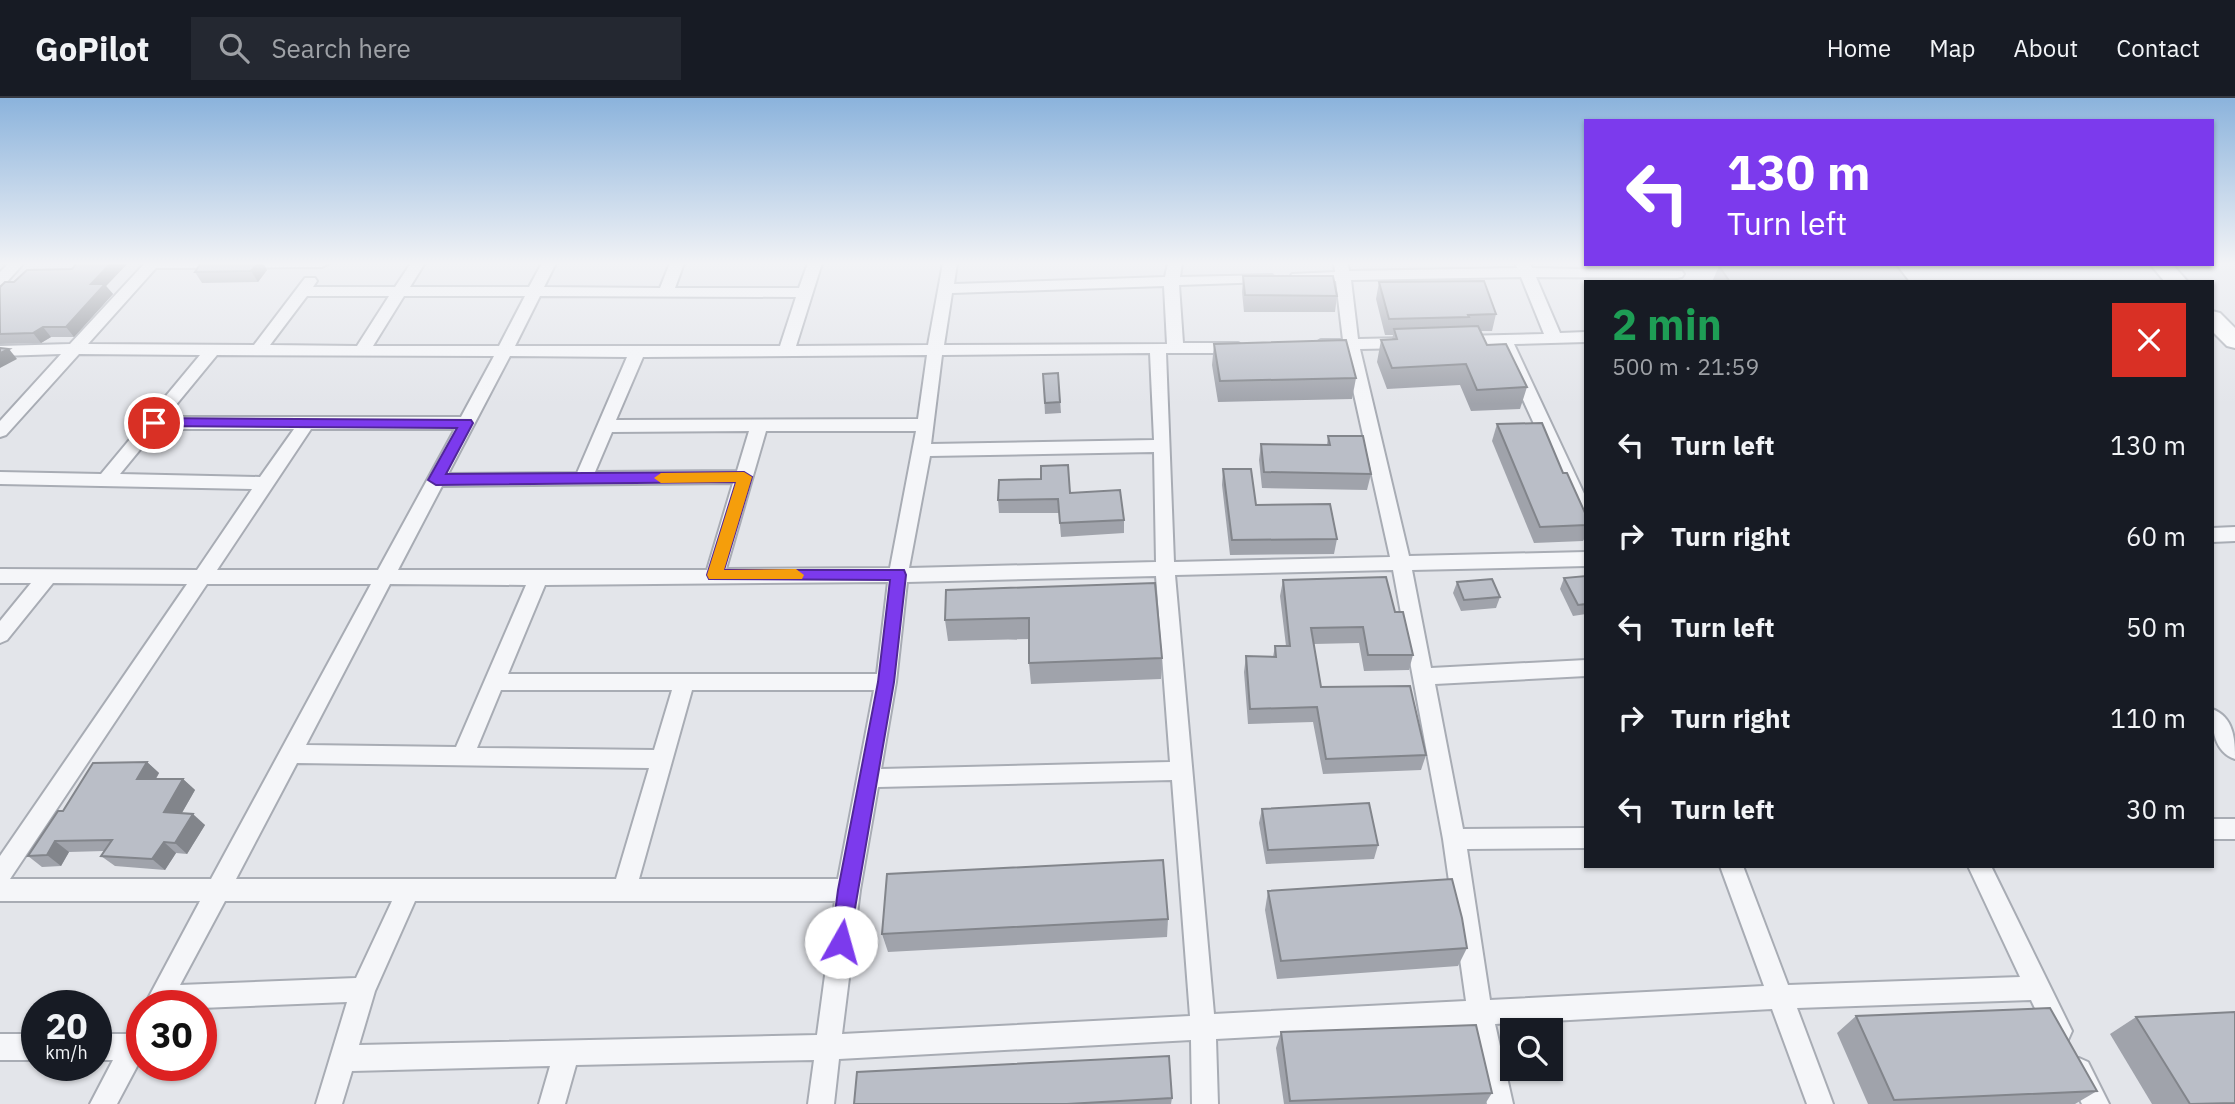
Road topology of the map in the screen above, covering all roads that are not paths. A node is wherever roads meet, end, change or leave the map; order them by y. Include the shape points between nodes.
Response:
1 (110, 310) edge
2 (288, 310) edge
3 (388, 310) edge
4 (525, 310) edge
5 (800, 310) edge
6 (942, 310) edge
7 (1169, 310) edge
8 (1346, 310) edge
9 (1542, 310) edge
10 (2214, 320) edge
11 (1584, 337) edge
12 (1554, 338) junction
13 (1504, 340) junction
14 (2235, 341) edge
15 (1350, 344) junction
16 (1310, 345) edge
17 (1256, 347) edge
18 (74, 349) junction
19 (258, 350) junction
20 (362, 350) junction
21 (787, 350) junction
22 (1167, 350) junction
23 (0, 351) edge
24 (212, 351) junction
25 (505, 351) junction
26 (935, 351) junction
27 (637, 352) junction
28 (154, 423) junction
29 (306, 423) junction
30 (466, 423) junction
31 (3, 424) edge
32 (925, 425) junction
33 (604, 426) junction
34 (759, 427) junction
35 (1163, 446) junction
36 (922, 450) junction
37 (744, 477) junction
38 (0, 478) edge
39 (436, 480) junction
40 (583, 480) junction
41 (105, 481) junction
42 (267, 483) junction
43 (1584, 514) edge
44 (2235, 534) edge
45 (2214, 535) edge
46 (1584, 559) edge
47 (1401, 563) junction
48 (1165, 569) junction
49 (715, 575) junction
50 (898, 575) junction
51 (0, 576) edge
52 (203, 576) junction
53 (47, 577) junction
54 (383, 578) junction
55 (538, 578) junction
56 (0, 635) edge
57 (1584, 668) edge
58 (1423, 677) junction
59 (496, 682) junction
60 (886, 682) junction
61 (684, 683) junction
62 (2214, 721) edge
63 (2235, 750) edge
64 (289, 754) junction
65 (463, 756) junction
66 (663, 759) junction
67 (1182, 771) junction
68 (868, 778) junction
69 (2214, 829) edge
70 (2235, 829) edge
71 (1584, 838) edge
72 (1454, 839) junction
73 (1732, 868) edge
74 (1980, 868) edge
75 (0, 874) edge
76 (625, 889) junction
77 (0, 890) edge
78 (217, 890) junction
79 (848, 890) junction
80 (408, 891) junction
81 (2037, 988) junction
82 (164, 990) edge
83 (363, 990) junction
84 (1781, 996) junction
85 (217, 999) edge
86 (1480, 1013) junction
87 (1203, 1027) junction
88 (0, 1047) edge
89 (21, 1047) edge
90 (828, 1047) junction
91 (567, 1053) junction
92 (342, 1058) junction
93 (126, 1060) edge
94 (103, 1104) edge
95 (329, 1104) edge
96 (552, 1104) edge
97 (821, 1104) edge
98 (1205, 1104) edge
99 (1500, 1104) edge
100 (1820, 1104) edge
101 (2096, 1104) edge

1 - 18 street
2 - 19 street
3 - 20 street
4 - 25 street
5 - 21 street
6 - 26 street
7 - 22 street
8 - 15 street
9 - 12 street
10 - 14 street
11 - 12 street
12 - 13 street
13 - 15 street
13 - 43 street
15 - 16 street
15 - 47 street
17 - 22 street
18 - 23 street
18 - 24 street
18 - 31 street
19 - 20 street
19 - 24 street
20 - 25 street
21 - 26 street
21 - 27 street
22 - 26 street
22 - 35 street
24 - 28 street
25 - 27 street
25 - 30 street
26 - 32 street
27 - 33 street
28 - 29 street
28 - 41 street
29 - 30 street
29 - 42 street
30 - 39 street
32 - 34 street
32 - 36 street
33 - 34 street
33 - 40 street
34 - 37 street
35 - 36 street
35 - 48 street
36 - 50 street
37 - 40 street
37 - 49 street
38 - 41 street
39 - 40 street
39 - 54 street
41 - 42 street
42 - 52 street
44 - 45 street
46 - 47 street
47 - 48 street
47 - 58 street
48 - 50 street
48 - 67 street
49 - 50 street
49 - 55 street
50 - 60 street
51 - 53 street
52 - 53 street
52 - 54 street
52 - 75 street
53 - 56 street
54 - 55 street
54 - 64 street
55 - 59 street
57 - 58 street
58 - 72 street
59 - 61 street
59 - 65 street
60 - 61 street
60 - 68 street
61 - 66 street
62 - 63 street
64 - 65 street
64 - 78 street
65 - 66 street
66 - 76 street
67 - 68 street
67 - 87 street
68 - 79 street
69 - 70 street
71 - 72 street
72 - 86 street
73 - 84 street
74 - 81 street
76 - 79 street
76 - 80 street
77 - 78 street
78 - 80 street
78 - 82 street
79 - 90 street
80 - 83 street
81 - 84 street
81 - 101 street
83 - 85 street
83 - 92 street
84 - 86 street
84 - 100 street
86 - 87 street
86 - 99 street
87 - 90 street
87 - 98 street
88 - 89 street
90 - 91 street
90 - 97 street
91 - 92 street
91 - 96 street
92 - 95 street
93 - 94 street

